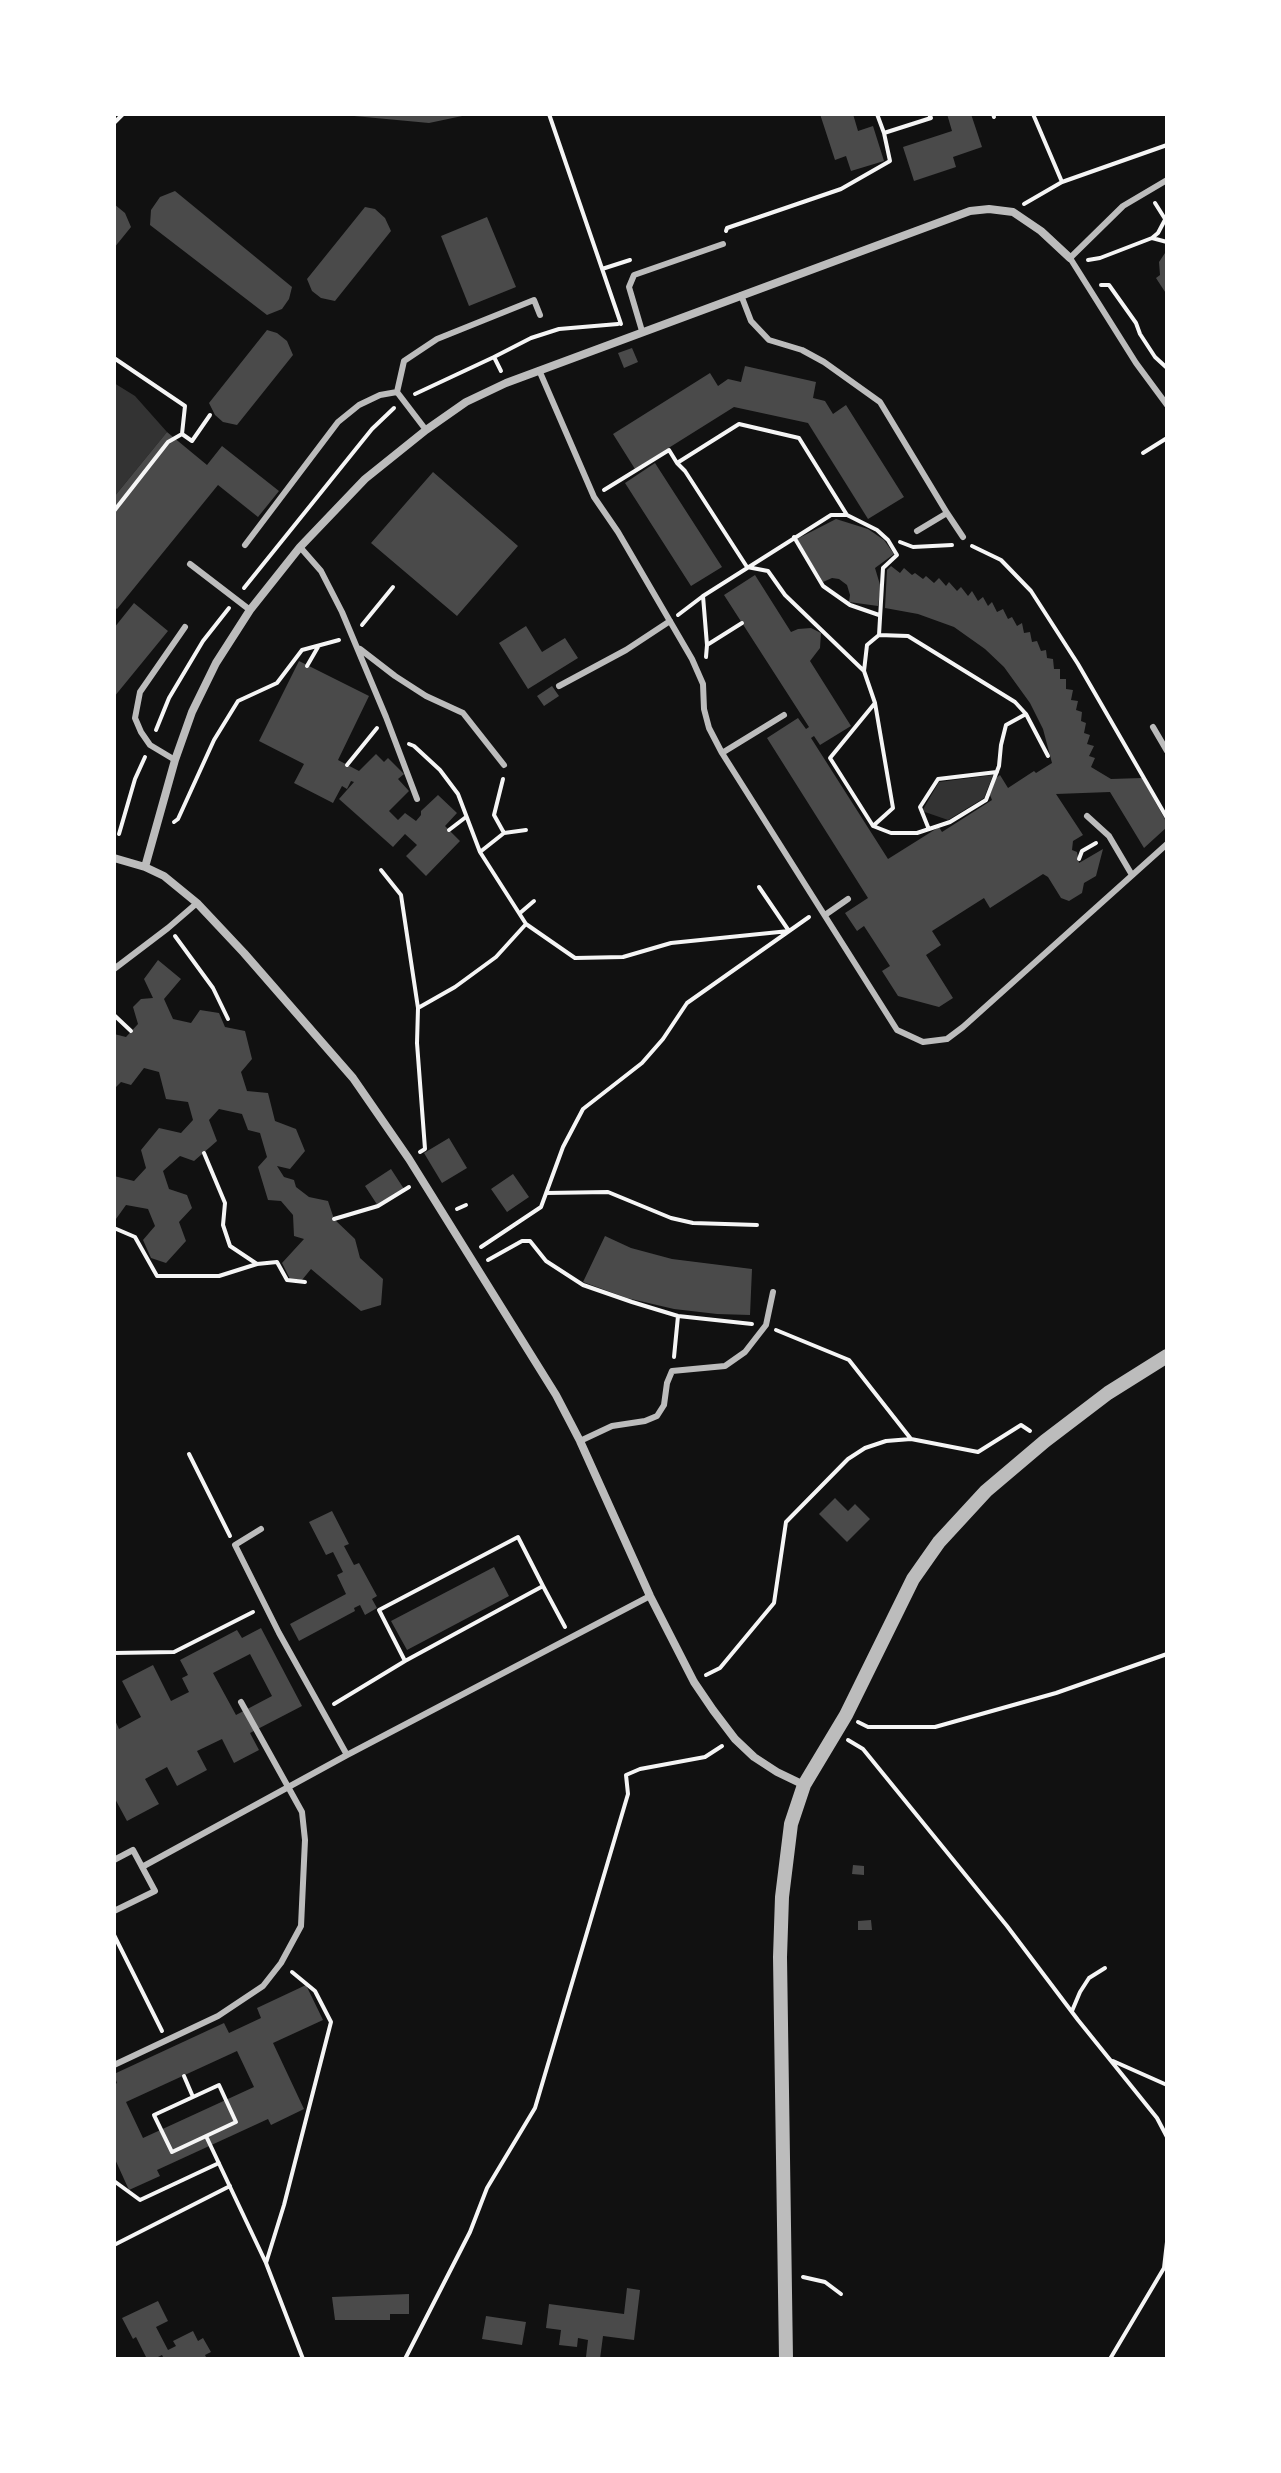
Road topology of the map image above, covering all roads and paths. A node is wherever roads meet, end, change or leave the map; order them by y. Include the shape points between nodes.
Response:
1 (123, 114) edge
2 (549, 114) edge
3 (877, 114) edge
4 (929, 114) edge
5 (1033, 114) edge
6 (114, 123) edge
7 (884, 133) junction
8 (1167, 145) edge
9 (1167, 180) edge
10 (1062, 182) junction
11 (1147, 191) junction
12 (1013, 212) junction
13 (1166, 219) edge
14 (1152, 238) junction
15 (1167, 242) edge
16 (723, 244) joint
17 (1070, 258) junction
18 (1087, 284) junction
19 (741, 295) junction
20 (540, 315) dead end
21 (621, 324) junction
22 (642, 331) junction
23 (494, 357) dead end
24 (114, 358) edge
25 (1167, 368) edge
26 (539, 370) junction
27 (397, 392) junction
28 (1167, 405) edge
29 (210, 415) dead end
30 (426, 430) junction
31 (182, 434) junction
32 (1167, 438) edge
33 (1143, 453) dead end
34 (677, 463) junction
35 (612, 485) dead end
36 (114, 511) edge
37 (947, 513) junction
38 (847, 515) junction
39 (917, 531) dead end
40 (794, 537) junction
41 (965, 540) joint
42 (245, 545) dead end
43 (954, 545) dead end
44 (300, 547) junction
45 (891, 548) junction
46 (190, 564) dead end
47 (747, 567) junction
48 (393, 587) dead end
49 (703, 596) junction
50 (250, 610) junction
51 (879, 615) junction
52 (670, 621) junction
53 (742, 623) dead end
54 (185, 627) dead end
55 (879, 635) junction
56 (352, 636) junction
57 (319, 645) junction
58 (707, 645) junction
59 (357, 647) junction
60 (307, 666) dead end
61 (864, 671) junction
62 (703, 684) junction
63 (559, 686) dead end
64 (875, 703) junction
65 (1026, 714) junction
66 (784, 715) dead end
67 (386, 717) junction
68 (1153, 727) dead end
69 (414, 746) dead end
70 (1167, 751) edge
71 (722, 753) junction
72 (1048, 756) dead end
73 (175, 760) junction
74 (347, 765) dead end
75 (504, 765) joint
76 (997, 772) junction
77 (417, 799) dead end
78 (467, 816) junction
79 (1087, 816) dead end
80 (1167, 818) edge
81 (873, 826) junction
82 (928, 828) junction
83 (449, 830) dead end
84 (526, 830) dead end
85 (504, 833) junction
86 (1109, 836) junction
87 (153, 841) junction
88 (1167, 844) edge
89 (480, 852) junction
90 (114, 858) edge
91 (1079, 859) dead end
92 (145, 867) junction
93 (381, 870) dead end
94 (1132, 875) junction
95 (759, 887) dead end
96 (848, 899) dead end
97 (534, 901) dead end
98 (197, 903) junction
99 (823, 911) junction
100 (520, 913) junction
101 (526, 924) junction
102 (168, 928) junction
103 (789, 931) junction
104 (114, 969) edge
105 (418, 1008) junction
106 (114, 1015) edge
107 (228, 1019) dead end
108 (131, 1031) dead end
109 (425, 1149) dead end
110 (204, 1153) dead end
111 (422, 1180) junction
112 (546, 1193) junction
113 (334, 1219) dead end
114 (757, 1225) dead end
115 (114, 1228) edge
116 (469, 1255) junction
117 (257, 1264) junction
118 (476, 1267) junction
119 (305, 1282) dead end
120 (773, 1292) dead end
121 (678, 1316) junction
122 (766, 1325) junction
123 (1167, 1356) edge
124 (672, 1371) junction
125 (911, 1439) junction
126 (580, 1441) junction
127 (1045, 1441) junction
128 (189, 1454) dead end
129 (261, 1529) dead end
130 (235, 1545) junction
131 (543, 1586) junction
132 (650, 1596) junction
133 (265, 1605) junction
134 (569, 1637) junction
135 (114, 1653) edge
136 (1167, 1654) edge
137 (405, 1661) junction
138 (694, 1682) junction
139 (241, 1702) dead end
140 (323, 1710) junction
141 (846, 1715) junction
142 (836, 1732) junction
143 (735, 1739) junction
144 (347, 1755) junction
145 (804, 1785) junction
146 (289, 1786) junction
147 (114, 1860) edge
148 (142, 1867) junction
149 (114, 1911) edge
150 (114, 1935) edge
151 (281, 1963) junction
152 (1105, 1968) dead end
153 (1072, 2011) junction
154 (167, 2040) junction
155 (1111, 2060) junction
156 (114, 2065) edge
157 (184, 2076) dead end
158 (1167, 2085) edge
159 (193, 2097) junction
160 (206, 2136) junction
161 (1167, 2137) edge
162 (219, 2163) junction
163 (114, 2181) edge
164 (230, 2186) junction
165 (1167, 2242) edge
166 (114, 2245) edge
167 (266, 2263) junction
168 (785, 2273) junction
169 (841, 2294) dead end
170 (303, 2359) edge
171 (405, 2359) edge
172 (786, 2359) edge
173 (1110, 2359) edge

1 - 6 path
2 - 21 path
3 - 7 path
4 - 7 path via 931,118
5 - 10 path
7 - 16 path via 890,161 841,189 727,228
8 - 10 path
9 - 11 lane
10 - 12 path
11 - 13 path
11 - 17 lane via 1123,206
12 - 17 street
12 - 19 street via 970,211
13 - 14 path
14 - 15 path
14 - 17 path via 1100,258
16 - 22 lane via 634,275 629,287
17 - 18 lane
18 - 25 path via 1109,285
18 - 28 lane
19 - 22 street
19 - 37 lane via 751,321 769,340 813,356 880,402
20 - 27 lane via 534,300 437,339 404,361
21 - 22 path
21 - 23 path via 559,329
22 - 26 street
24 - 31 path via 185,406
26 - 30 street via 466,402
26 - 52 lane via 594,497
27 - 30 lane
27 - 42 lane via 359,405 338,422
29 - 31 path via 192,441
30 - 44 street via 365,479
31 - 36 path via 168,442
32 - 33 path
34 - 35 path via 669,450
34 - 38 path via 739,424 799,438
34 - 47 path
37 - 39 lane
37 - 41 lane
38 - 40 path via 831,515
38 - 45 path via 877,530
40 - 47 path
40 - 51 path via 823,586 850,605
41 - 80 path via 1001,560 1031,591
43 - 45 path via 913,547 900,542
44 - 50 street
44 - 56 lane via 321,571
45 - 51 path via 897,555 883,568
46 - 50 lane
47 - 49 path
47 - 61 path via 768,571 785,595
48 - 56 path
49 - 52 path
49 - 58 path
50 - 73 street via 216,663
51 - 55 path
52 - 62 lane
52 - 63 lane
53 - 58 path
54 - 73 lane via 140,692 135,718 150,745
55 - 61 path via 867,645
55 - 65 path via 908,636
56 - 57 path
56 - 59 lane
57 - 60 path
57 - 87 path via 302,650 277,683 238,701 178,819
58 - 62 path
59 - 67 lane
59 - 75 lane via 426,696 463,713
61 - 64 path
62 - 71 lane via 709,728
64 - 81 path via 893,808
64 - 81 path via 830,758
65 - 72 path
65 - 76 path via 1006,725
66 - 71 lane
67 - 74 path
67 - 77 lane
68 - 70 lane
69 - 78 path via 445,776
71 - 99 lane
73 - 87 street
75 - 85 path via 494,815
76 - 82 path via 986,800 950,822
76 - 82 path via 938,779 920,807
78 - 83 path
78 - 89 path
79 - 86 lane
81 - 82 path via 891,833
84 - 85 path
85 - 89 path
86 - 91 path via 1082,851
86 - 94 lane
87 - 92 street
88 - 94 lane
89 - 100 path
90 - 92 street
92 - 98 street
93 - 105 path via 401,895
94 - 99 lane via 963,1027 947,1039 923,1042 897,1030
95 - 103 path
96 - 99 lane
97 - 100 path
98 - 102 lane
98 - 111 street via 353,1078
99 - 103 path
100 - 101 path
101 - 103 path via 575,958 623,957 671,943
101 - 105 path via 496,957
102 - 104 lane
102 - 107 path via 213,988
103 - 112 path via 687,1003 642,1063 583,1109
105 - 109 path
106 - 108 path
110 - 117 path via 225,1203 223,1225 230,1246
111 - 113 path via 378,1206
111 - 116 street
112 - 114 path via 608,1192 693,1223
112 - 116 path via 530,1216
115 - 117 path via 135,1237 157,1276 219,1276
116 - 118 street
117 - 119 path via 277,1262 287,1280
118 - 121 path via 530,1241 546,1261 573,1280
118 - 126 street
120 - 122 lane
121 - 122 path
121 - 124 path
122 - 124 lane via 745,1352 725,1366
122 - 125 path via 849,1360
123 - 127 street
124 - 126 lane via 657,1416 612,1426
125 - 127 path via 978,1452 1021,1425
125 - 138 path via 886,1441 848,1459 786,1522 774,1603 720,1668
126 - 132 street
127 - 141 street via 986,1491 939,1542 913,1579
128 - 130 path
129 - 130 lane
130 - 133 lane
131 - 134 path
131 - 137 path
131 - 137 path via 518,1537 379,1610
132 - 134 lane
132 - 138 street
133 - 135 path via 174,1652
133 - 140 lane
134 - 144 lane
136 - 141 path via 935,1727 868,1727
137 - 140 path
138 - 143 street
139 - 146 lane
140 - 144 lane
141 - 142 street
142 - 145 street
142 - 153 path via 863,1749
143 - 145 street via 765,1764
143 - 171 path via 705,1757 626,1775 628,1794 535,2108 487,2188
144 - 146 lane
145 - 168 street via 791,1824 782,1897
146 - 148 lane
146 - 151 lane via 302,1812 305,1840 301,1926
147 - 148 lane via 133,1850
148 - 149 lane via 155,1891
150 - 154 path
151 - 154 lane via 263,1986 218,2016
151 - 167 path via 315,1991 331,2022
152 - 153 path via 1089,1978
153 - 155 path
154 - 156 lane
155 - 158 path
155 - 161 path
157 - 159 path
159 - 160 path via 219,2085 236,2122
159 - 160 path via 154,2115 172,2152
160 - 162 path
162 - 163 path via 140,2200
162 - 164 path
164 - 166 path
164 - 167 path
165 - 173 path via 1164,2268
167 - 170 path
168 - 169 path via 825,2282
168 - 172 street

